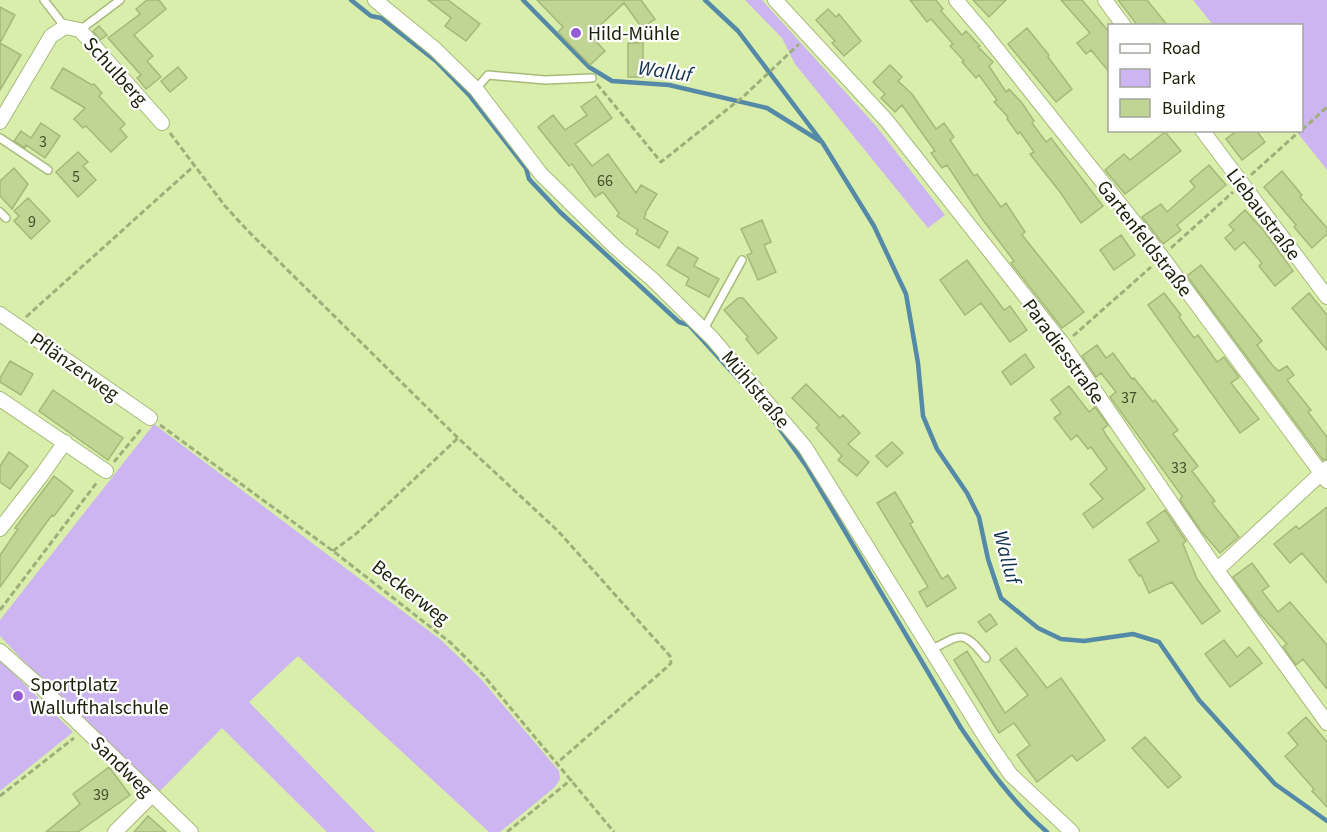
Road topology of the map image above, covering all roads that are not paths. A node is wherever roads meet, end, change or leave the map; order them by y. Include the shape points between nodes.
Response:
1 (44, 0) edge
2 (120, 0) edge
3 (375, 0) edge
4 (775, 0) edge
5 (956, 0) edge
6 (1105, 0) edge
7 (1123, 24) edge
8 (65, 27) junction
9 (80, 30) junction
10 (592, 78) road end
11 (476, 89) junction
12 (0, 122) edge
13 (162, 123) road end
14 (1203, 132) edge
15 (0, 138) edge
16 (48, 170) dead end
17 (0, 212) edge
18 (6, 218) dead end
19 (742, 260) dead end
20 (1327, 297) edge
21 (0, 314) edge
22 (704, 329) junction
23 (0, 399) edge
24 (150, 418) road end
25 (65, 442) junction
26 (106, 471) road end
27 (1325, 474) edge
28 (0, 529) edge
29 (1217, 570) junction
30 (931, 650) junction
31 (0, 651) edge
32 (986, 658) dead end
33 (1327, 723) edge
34 (148, 799) dead end
35 (116, 832) edge
36 (191, 832) edge
37 (1072, 832) edge

1 - 8 lane
2 - 9 lane
3 - 11 street, Mühlstraße
4 - 29 street, Paradiesstraße via 887,122 1063,344
5 - 27 street, Gartenfeldstraße via 1162,257
6 - 7 street
8 - 9 street, Schulberg
8 - 12 street via 51,36
9 - 13 street, Schulberg
10 - 11 lane via 545,80 488,75
11 - 22 street, Mühlstraße via 541,174
14 - 20 street, Liebaustraße
15 - 16 lane
17 - 18 lane
19 - 22 lane
21 - 24 street, Pflänzerweg
22 - 30 street, Mühlstraße via 805,447
23 - 25 street
25 - 26 street
25 - 28 street
27 - 29 street
29 - 33 street, Paradiesstraße
30 - 32 lane via 959,636 966,637
30 - 37 street, Mühlstraße via 1011,775
31 - 36 street, Sandweg
34 - 35 street

